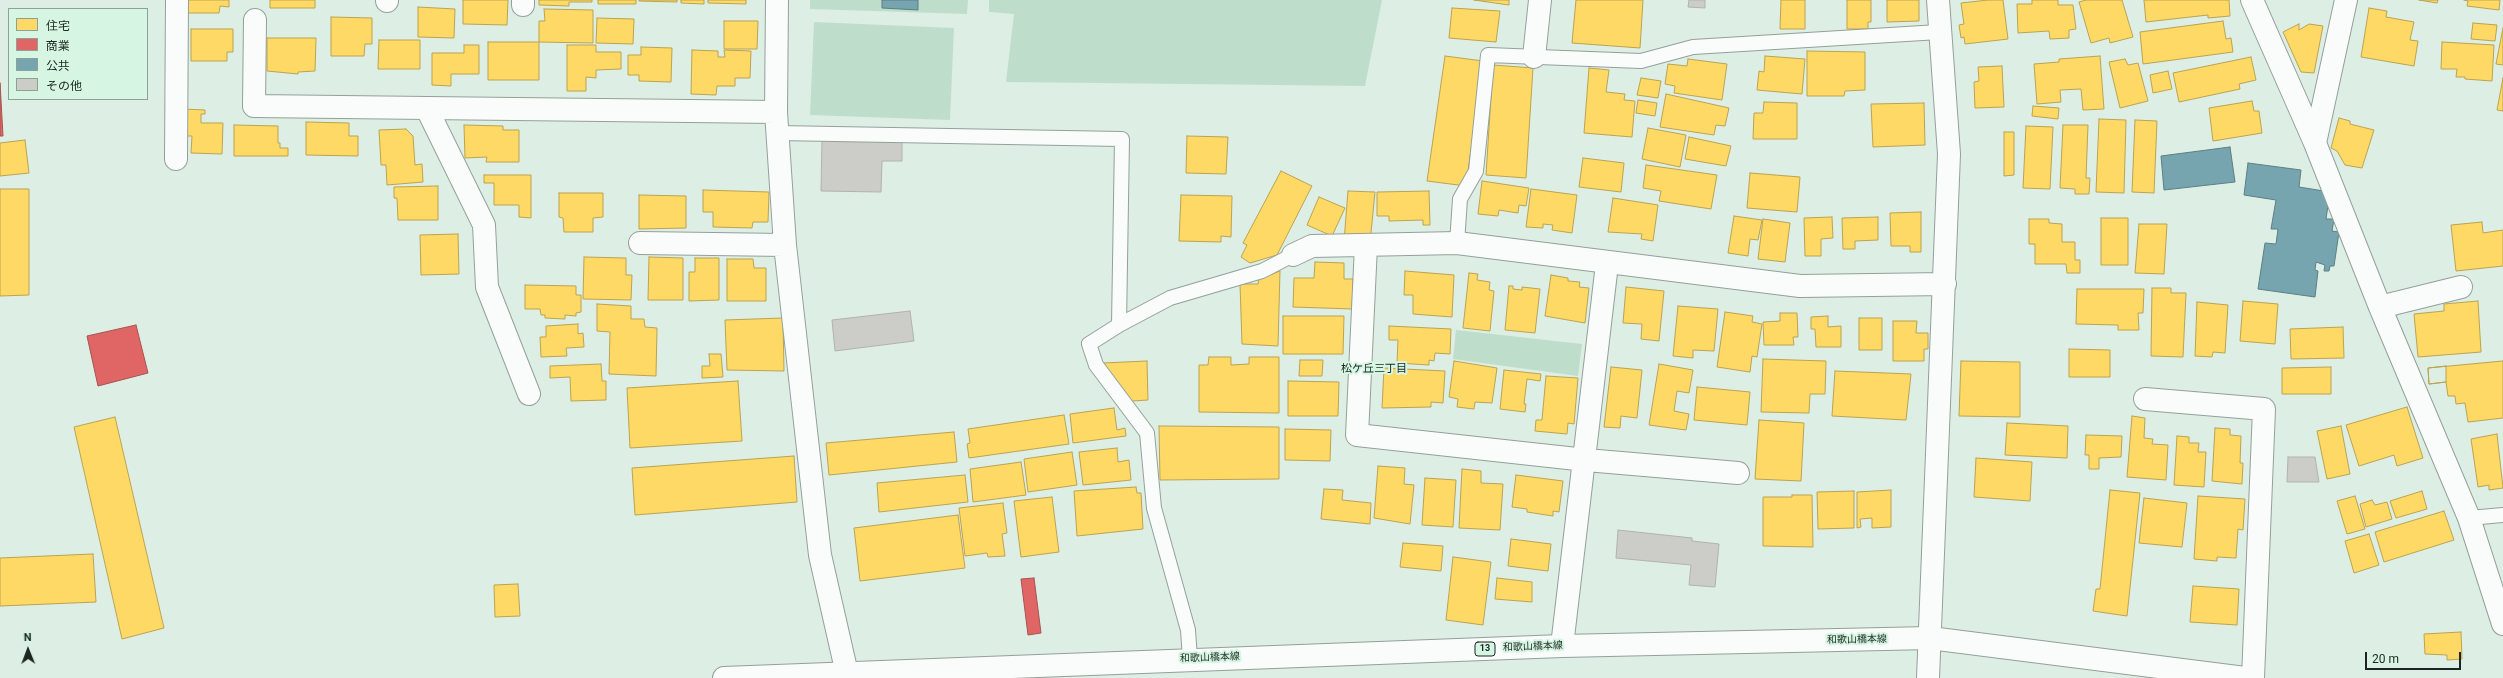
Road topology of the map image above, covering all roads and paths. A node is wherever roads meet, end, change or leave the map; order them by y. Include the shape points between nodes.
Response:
1 (177, 0) edge
2 (777, 0) edge
3 (1540, 0) edge
4 (1938, 0) edge
5 (2252, 0) edge
6 (2346, 0) edge
7 (254, 20) dead end
8 (1939, 32) junction
9 (1534, 57) junction
10 (427, 109) junction
11 (776, 122) junction
12 (2315, 143) junction
13 (176, 159) dead end
14 (640, 243) dead end
15 (1457, 243) junction
16 (785, 245) junction
17 (1366, 246) junction
18 (1293, 255) joint
19 (1607, 264) junction
20 (1945, 284) junction
21 (2461, 287) dead end
22 (2380, 307) junction
23 (1119, 325) junction
24 (529, 394) dead end
25 (2145, 399) dead end
26 (1586, 460) junction
27 (1738, 473) dead end
28 (2503, 515) edge
29 (2469, 518) junction
30 (2503, 624) edge
31 (1930, 638) junction
32 (1562, 646) junction
33 (1190, 659) junction
34 (848, 676) edge
35 (724, 678) edge
36 (1928, 678) edge
37 (2245, 678) edge
38 (2253, 678) edge

1 - 13 street
2 - 11 street
3 - 9 street
4 - 8 street
5 - 12 street
6 - 12 street
7 - 10 street via 254,106
8 - 9 lane via 1692,47 1641,61
8 - 20 street via 1949,154
9 - 15 lane via 1488,55 1476,171 1460,199
10 - 11 street
10 - 24 street via 484,225 487,287
11 - 16 street
11 - 23 lane via 1122,139
12 - 22 street
14 - 16 street
15 - 17 street
15 - 19 street
16 - 34 street via 820,554
17 - 18 street via 1312,246
17 - 26 street via 1357,435
18 - 23 lane via 1262,271 1170,298
19 - 20 street via 1800,286
19 - 26 street
20 - 31 street
21 - 22 street
22 - 29 street
23 - 33 lane via 1088,344 1096,365 1147,433 1154,508 1188,630
25 - 38 street via 2264,409
26 - 27 street
26 - 32 street
28 - 29 lane
29 - 30 street
31 - 32 street, 和歌山橋本線 / 13
31 - 36 street
31 - 37 street, 和歌山橋本線 / 13
32 - 33 street, 和歌山橋本線 / 13
33 - 34 street, 和歌山橋本線 / 13
34 - 35 street, 和歌山橋本線 / 13

